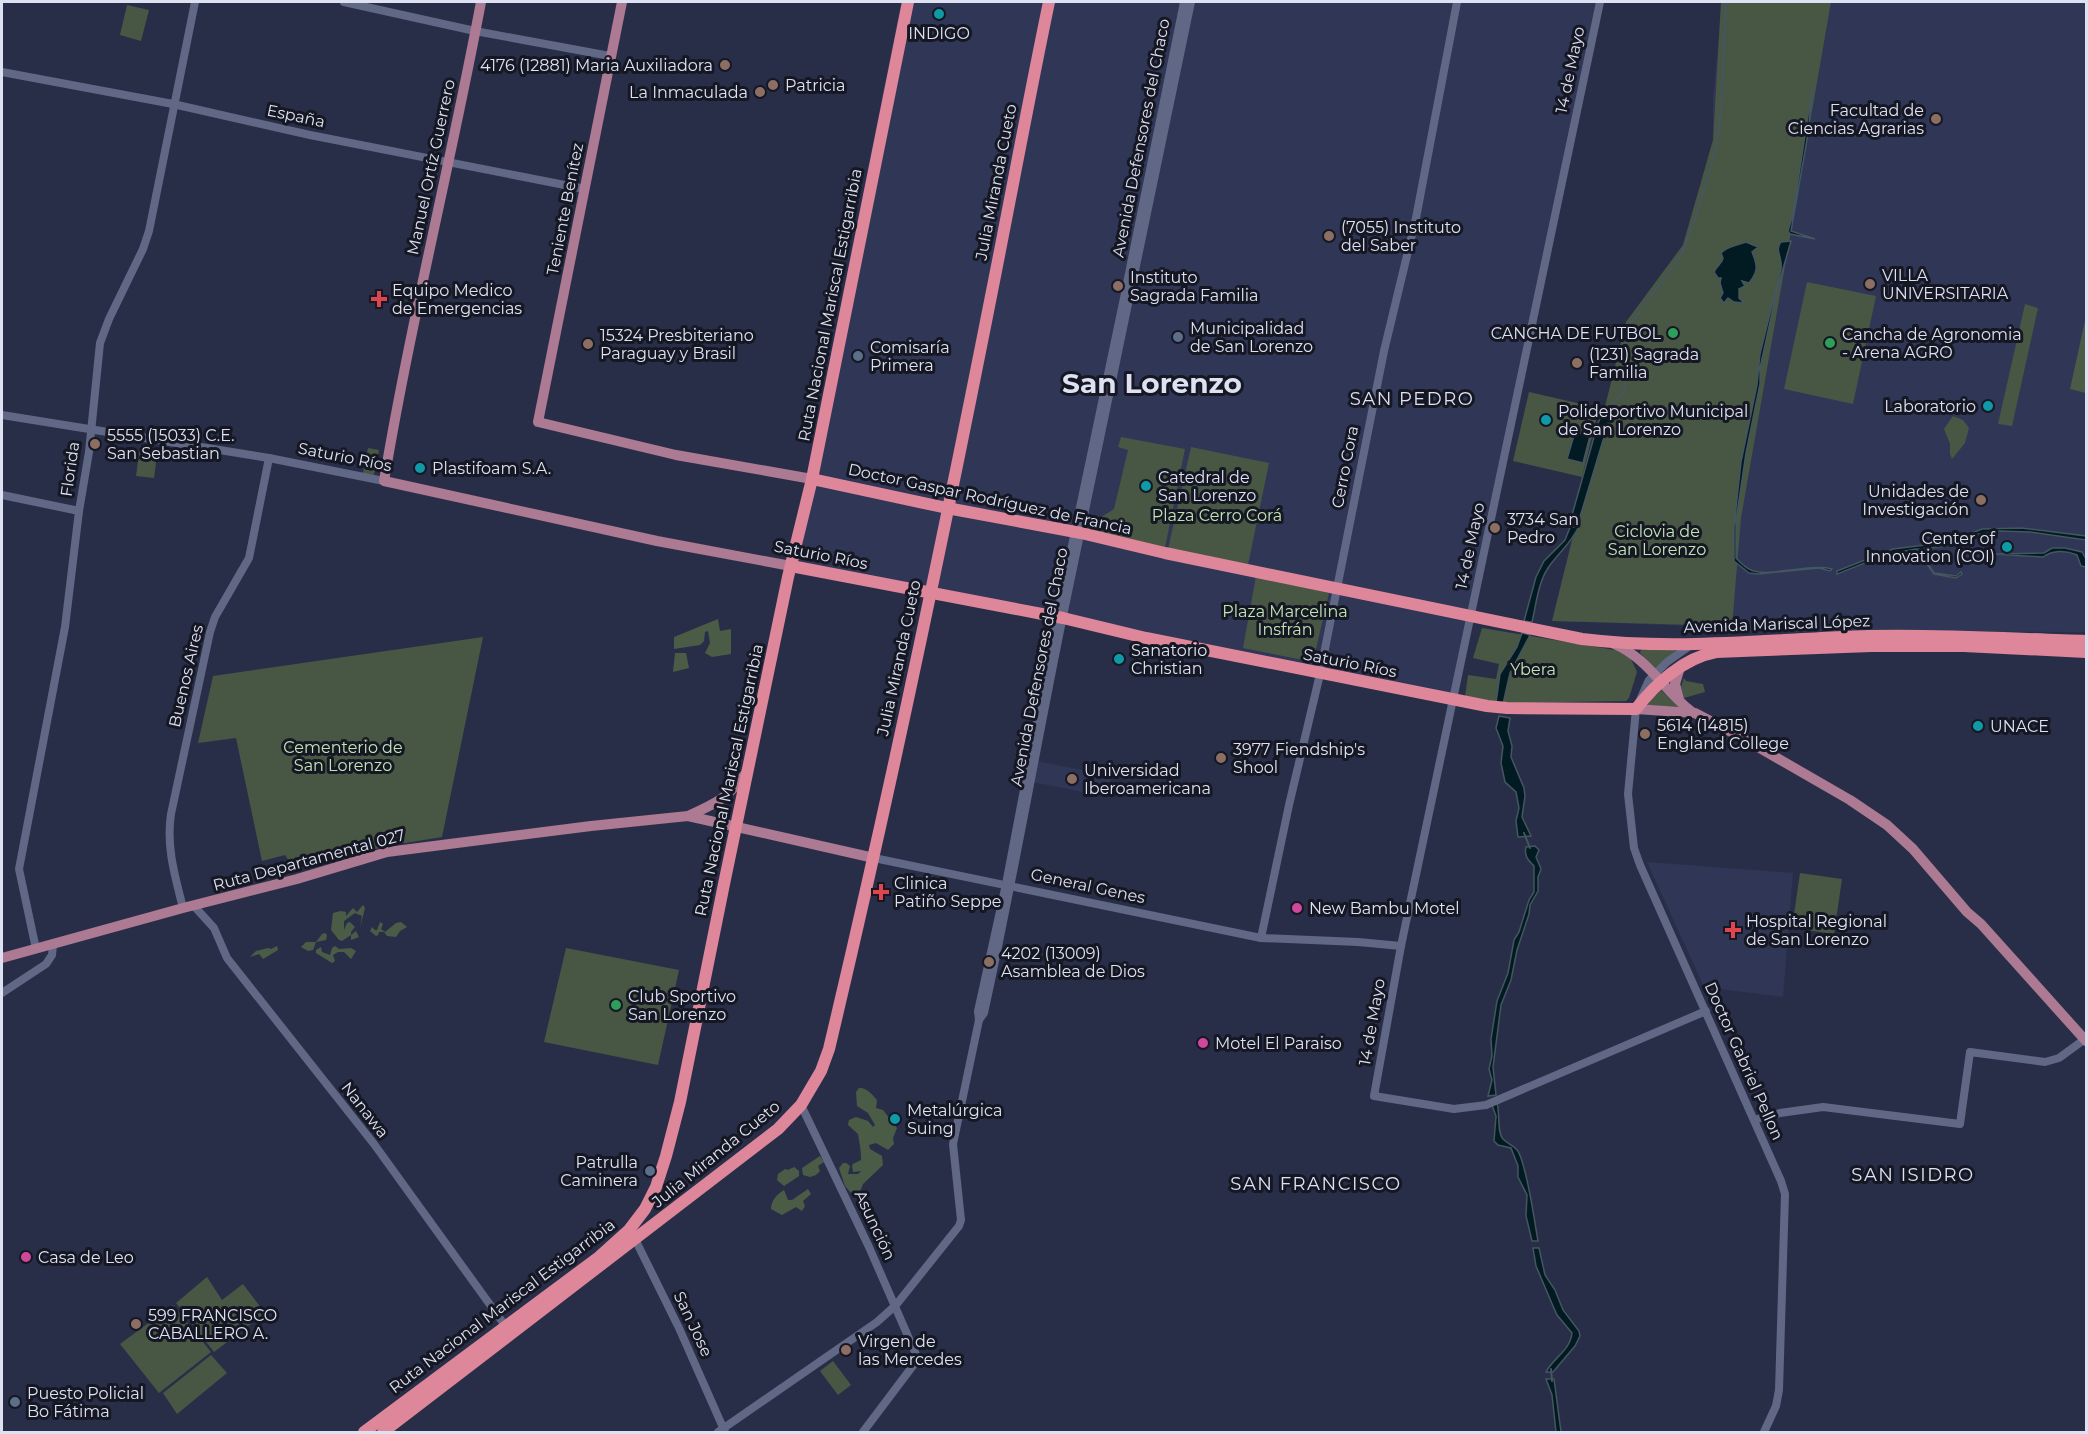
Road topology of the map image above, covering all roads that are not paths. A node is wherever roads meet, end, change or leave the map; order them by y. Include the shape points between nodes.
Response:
1 (195, 2) edge
2 (344, 2) edge
3 (481, 2) edge
4 (622, 2) edge
5 (908, 2) edge
6 (1049, 2) edge
7 (1184, 2) edge
8 (1191, 2) edge
9 (1457, 2) edge
10 (1599, 2) edge
11 (475, 31) junction
12 (610, 56) junction
13 (2, 72) edge
14 (173, 104) junction
15 (449, 162) junction
16 (585, 189) junction
17 (2, 415) edge
18 (538, 422) joint
19 (90, 430) junction
20 (268, 458) junction
21 (812, 479) junction
22 (384, 481) junction
23 (2, 495) edge
24 (948, 508) junction
25 (79, 511) junction
26 (1078, 532) junction
27 (791, 566) junction
28 (1336, 587) junction
29 (930, 593) junction
30 (1471, 615) junction
31 (1060, 617) junction
32 (2086, 641) edge
33 (1610, 642) junction
34 (1692, 645) junction
35 (2086, 652) edge
36 (1680, 667) junction
37 (1320, 674) junction
38 (1658, 678) junction
39 (1453, 700) junction
40 (1680, 702) junction
41 (1636, 709) junction
42 (1695, 713) junction
43 (748, 772) junction
44 (688, 816) junction
45 (737, 829) junction
46 (874, 858) junction
47 (1009, 885) junction
48 (188, 907) junction
49 (1261, 938) junction
50 (53, 945) junction
51 (1401, 946) junction
52 (36, 950) junction
53 (2, 958) edge
54 (2, 993) edge
55 (1706, 1011) junction
56 (2086, 1040) edge
57 (801, 1105) junction
58 (1754, 1120) junction
59 (645, 1209) junction
60 (661, 1220) junction
61 (632, 1235) junction
62 (896, 1305) junction
63 (509, 1331) junction
64 (722, 1431) edge
65 (364, 1432) edge
66 (383, 1432) edge
67 (863, 1432) edge
68 (1764, 1432) edge

1 - 14 street, Florida
2 - 11 street
3 - 11 main road, Manuel Ortíz Guerrero
4 - 12 main road, Teniente Benítez
5 - 21 highway, Ruta Nacional Mariscal Estigarribia
6 - 24 highway, Julia Miranda Cueto
7 - 26 street, Avenida Defensores del Chaco
8 - 26 street, Avenida Defensores del Chaco
9 - 28 street, Cerro Cora via 1416,218 1384,351
10 - 30 street, 14 de Mayo
11 - 12 street
11 - 15 main road, Manuel Ortíz Guerrero
12 - 16 main road, Teniente Benítez
13 - 14 street, España
14 - 15 street, España
14 - 19 street, Florida via 146,240 100,343
15 - 16 street, España
15 - 22 main road, Manuel Ortíz Guerrero via 399,392
16 - 18 main road, Teniente Benítez
17 - 19 street, Saturio Ríos
18 - 21 main road, Doctor Gaspar Rodríguez de Francia via 676,454
19 - 20 street, Saturio Ríos
19 - 25 street, Florida
20 - 22 street, Saturio Ríos
20 - 48 street, Buenos Aires via 249,558 210,632 171,814 170,853
21 - 24 highway, Doctor Gaspar Rodríguez de Francia
21 - 27 highway, Ruta Nacional Mariscal Estigarribia
22 - 27 main road, Saturio Ríos
23 - 25 street
24 - 26 highway, Doctor Gaspar Rodríguez de Francia
24 - 29 highway, Julia Miranda Cueto
25 - 52 street, Florida via 65,627 19,869
26 - 28 highway, Doctor Gaspar Rodríguez de Francia
26 - 31 street, Avenida Defensores del Chaco
27 - 29 highway, Saturio Ríos
27 - 43 highway, Ruta Nacional Mariscal Estigarribia
28 - 30 highway, Doctor Gaspar Rodríguez de Francia
28 - 37 street, Cerro Cora
29 - 31 highway, Saturio Ríos
29 - 46 highway, Julia Miranda Cueto
30 - 33 highway, Avenida Mariscal López
30 - 39 street, 14 de Mayo
31 - 37 highway, Saturio Ríos
31 - 47 street, Avenida Defensores del Chaco
32 - 34 highway, Avenida Mariscal López via 1914,636
33 - 34 highway, Avenida Mariscal López
33 - 38 main road via 1634,654
34 - 38 street via 1667,662
35 - 36 highway, Avenida Mariscal López via 1871,646 1716,652
36 - 38 highway, Avenida Mariscal López
36 - 40 main road via 1675,684
37 - 39 highway, Saturio Ríos
37 - 49 street, Cerro Cora
38 - 40 main road
38 - 41 highway, Avenida Mariscal López
39 - 41 highway, Saturio Ríos via 1507,708
39 - 51 street, 14 de Mayo
40 - 42 main road
41 - 42 main road
41 - 55 street, Doctor Gabriel Pellon via 1628,794 1634,848
42 - 56 main road via 1887,825
43 - 44 main road via 717,804
43 - 45 highway, Ruta Nacional Mariscal Estigarribia
44 - 45 main road, Ruta Departamental 027
44 - 48 main road, Ruta Departamental 027 via 387,852
45 - 46 main road, General Genes
45 - 59 highway, Ruta Nacional Mariscal Estigarribia via 680,1102 656,1187
46 - 47 street, General Genes
46 - 57 highway, Julia Miranda Cueto via 829,1049
47 - 49 street, General Genes
47 - 62 street, Avenida Defensores del Chaco via 953,1144 962,1220
48 - 50 main road, Ruta Departamental 027
48 - 63 street, Nanawa via 214,928 227,958 374,1144
49 - 51 street, General Genes
50 - 52 main road, Ruta Departamental 027
50 - 54 street via 46,964
51 - 55 street, 14 de Mayo via 1374,1096 1454,1109 1486,1105
52 - 53 main road, Ruta Departamental 027
55 - 58 street, Doctor Gabriel Pellon
56 - 58 street via 2045,1062 1970,1052 1960,1124 1823,1107
57 - 60 highway, Julia Miranda Cueto via 778,1130
57 - 62 street, Asunción
58 - 68 street, Doctor Gabriel Pellon via 1785,1194 1779,1390
59 - 60 highway
59 - 61 highway, Ruta Nacional Mariscal Estigarribia
60 - 61 highway, Julia Miranda Cueto
61 - 63 highway, Ruta Nacional Mariscal Estigarribia
61 - 64 street, San Jose via 679,1328
62 - 64 street, Avenida Defensores del Chaco
62 - 67 street, Asunción via 918,1359
63 - 65 highway, Ruta Nacional Mariscal Estigarribia
63 - 66 highway, Ruta Nacional Mariscal Estigarribia

